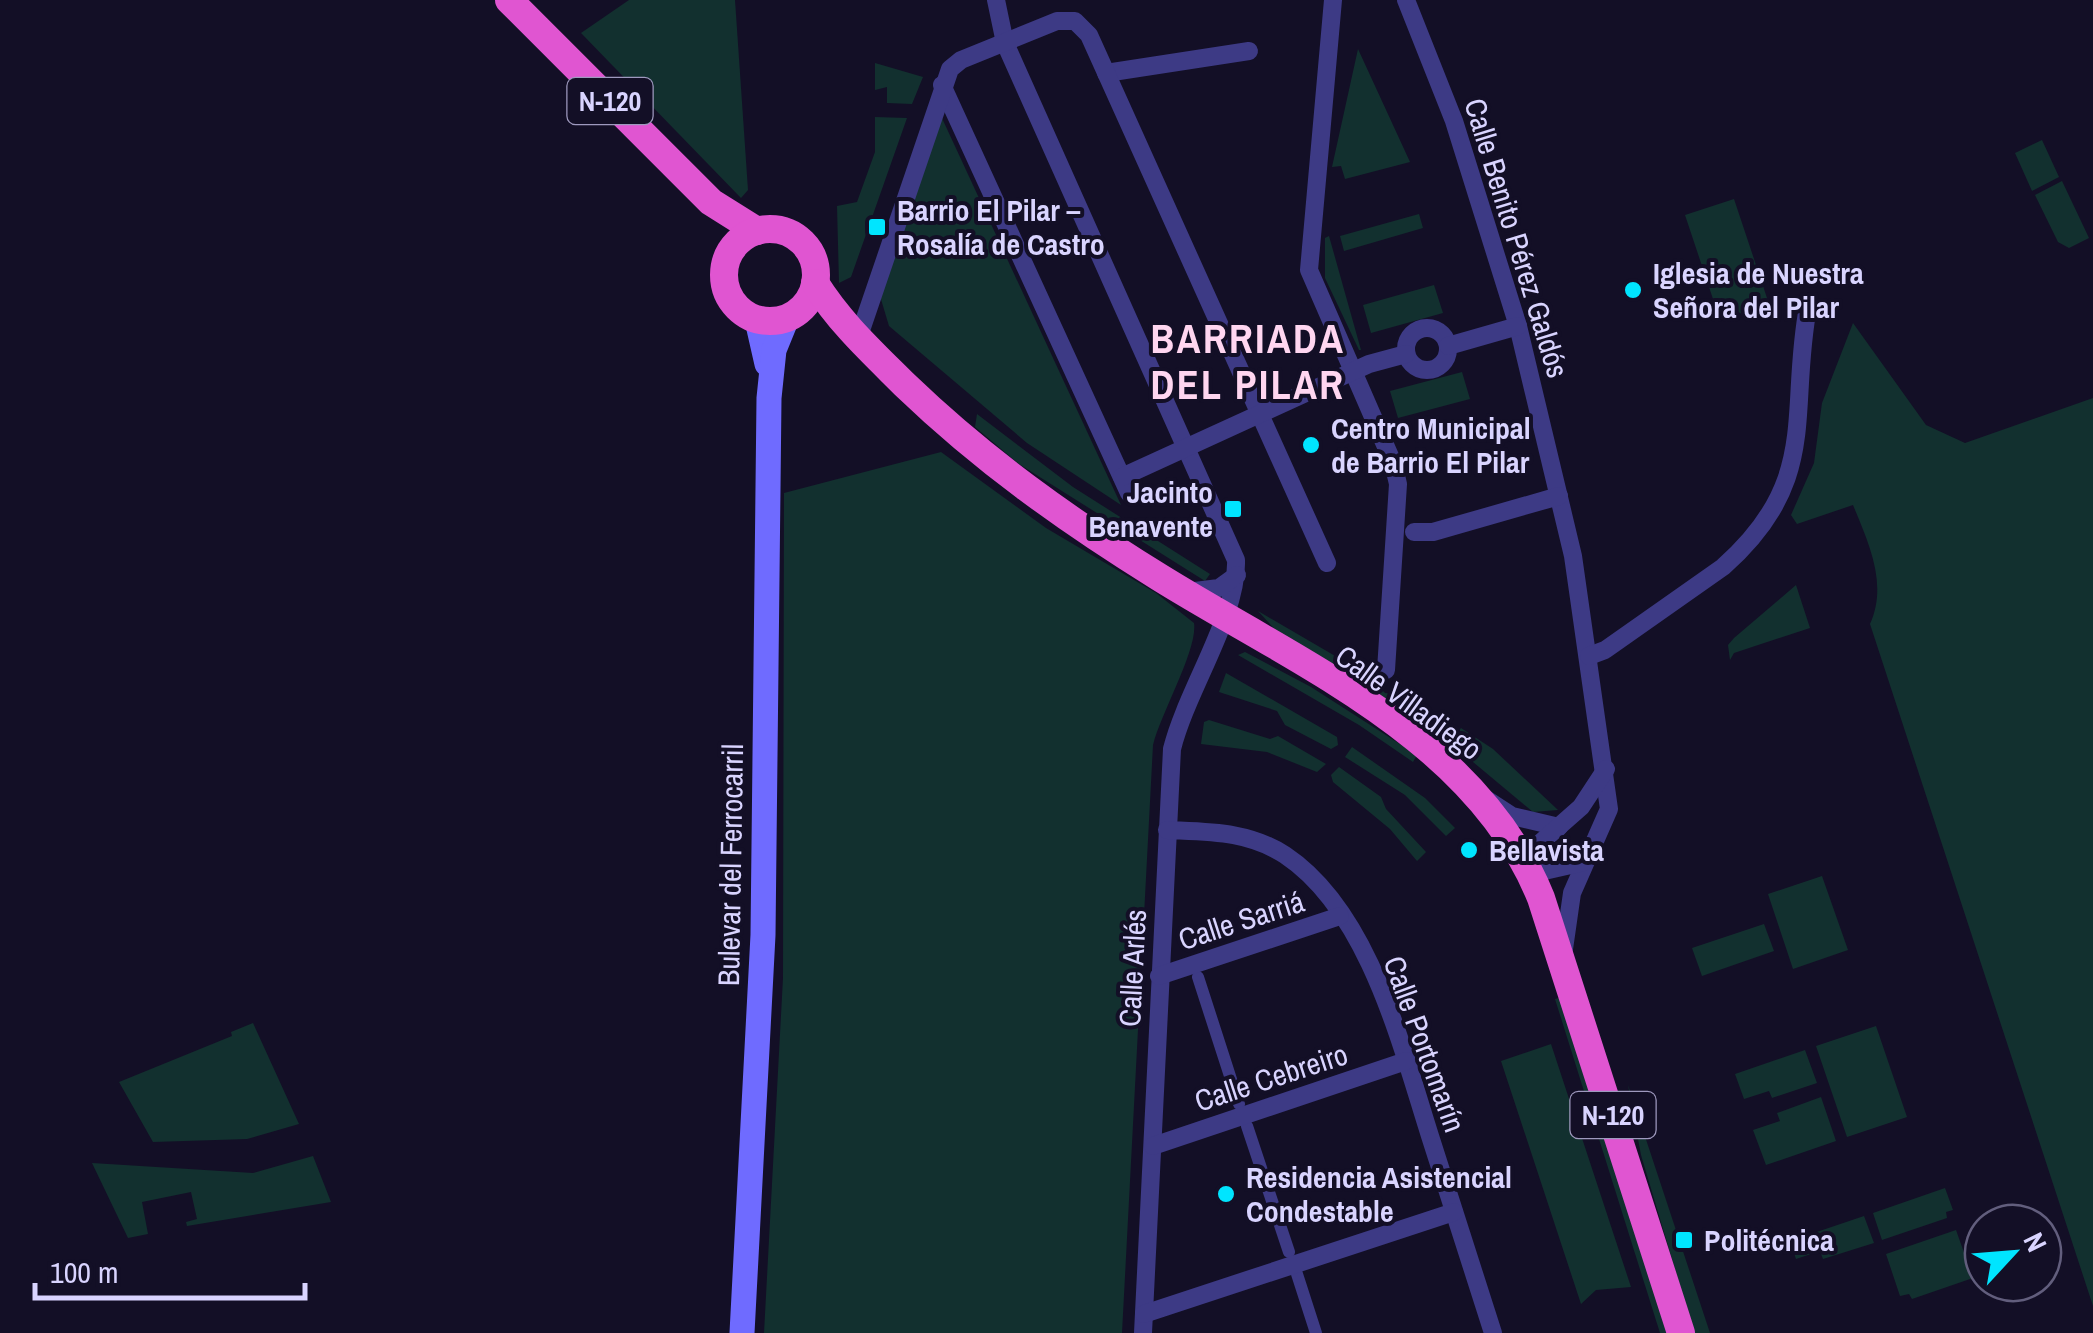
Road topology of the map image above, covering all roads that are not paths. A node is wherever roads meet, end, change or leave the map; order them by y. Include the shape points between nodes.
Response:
1 (508, 0) edge
2 (996, 0) edge
3 (1332, 0) edge
4 (1406, 0) edge
5 (1004, 43) junction
6 (1249, 50) dead end
7 (1106, 73) junction
8 (942, 85) junction
9 (710, 202) junction
10 (757, 231) junction
11 (731, 252) junction
12 (815, 283) junction
13 (1808, 307) dead end
14 (794, 314) junction
15 (758, 320) junction
16 (1518, 326) junction
17 (848, 329) junction
18 (1448, 346) junction
19 (1406, 354) junction
20 (1353, 372) junction
21 (769, 398) junction
22 (1260, 414) junction
23 (1187, 447) junction
24 (1560, 496) junction
25 (1414, 532) dead end
26 (1327, 563) dead end
27 (1237, 575) junction
28 (1184, 592) junction
29 (1224, 616) junction
30 (1589, 656) junction
31 (1386, 670) dead end
32 (1606, 769) junction
33 (1476, 792) junction
34 (1588, 798) junction
35 (1610, 809) junction
36 (1559, 827) junction
37 (1167, 830) junction
38 (1584, 862) junction
39 (1527, 866) junction
40 (1340, 916) junction
41 (1564, 964) junction
42 (1159, 976) junction
43 (1198, 977) dead end
44 (1406, 1061) junction
45 (1239, 1104) dead end
46 (1247, 1126) dead end
47 (1153, 1146) junction
48 (1454, 1212) junction
49 (1289, 1252) dead end
50 (1296, 1274) dead end
51 (1144, 1323) edge
52 (742, 1333) edge
53 (1316, 1333) edge
54 (1494, 1333) edge
55 (1681, 1333) edge

1 - 9 highway, N-120
2 - 5 street
3 - 20 street via 1309,270
4 - 16 street, Calle Benito Pérez Galdós via 1454,121
5 - 7 street via 1057,21 1075,21
5 - 8 street via 955,64
5 - 23 street
6 - 7 street
7 - 22 street
8 - 17 street
8 - 23 street via 1126,485
9 - 10 highway, N-120
9 - 11 highway, N-120
10 - 11 highway
10 - 12 highway via 772,229 800,241 810,253
11 - 15 highway via 726,290
12 - 14 highway
12 - 17 highway, Calle Villadiego
13 - 30 street via 1800,426 1790,473 1774,504 1723,566
14 - 15 highway
14 - 17 highway
14 - 21 main road, Bulevar del Ferrocarril via 778,332
15 - 21 main road, Bulevar del Ferrocarril
16 - 18 street
16 - 24 street, Calle Benito Pérez Galdós
17 - 28 highway, Calle Villadiego via 992,465
18 - 19 street via 1444,363 1433,370 1414,366
18 - 19 street via 1441,332 1421,328 1407,342
19 - 20 street
20 - 22 street
20 - 31 street via 1398,484
21 - 52 main road, Bulevar del Ferrocarril via 763,935
22 - 23 street
22 - 26 street
23 - 27 street via 1230,543
24 - 25 street
24 - 30 street, Calle Benito Pérez Galdós
27 - 28 street via 1219,588
27 - 29 street, Calle Arlés
28 - 29 highway, Calle Villadiego
29 - 33 highway, Calle Villadiego via 1352,696
29 - 37 street, Calle Arlés via 1180,717
30 - 32 street, Calle Benito Pérez Galdós
32 - 34 street
32 - 35 street, Calle Benito Pérez Galdós
33 - 36 street via 1512,816
33 - 39 highway, Calle Villadiego
34 - 35 street
34 - 36 street
35 - 38 street
36 - 39 street
37 - 40 street, Calle Portomarín via 1229,832 1264,844 1302,868
37 - 42 street, Calle Arlés
38 - 39 street
38 - 41 street via 1566,924
39 - 41 highway, Calle Villadiego
40 - 42 street, Calle Sarriá
40 - 44 street, Calle Portomarín via 1370,968
41 - 55 highway, Calle Villadiego / N-120
42 - 47 street, Calle Arlés
43 - 45 street
44 - 47 street, Calle Cebreiro
44 - 48 street, Calle Portomarín
46 - 49 street
47 - 51 street, Calle Arlés
48 - 51 street
48 - 54 street, Calle Portomarín
50 - 53 street

